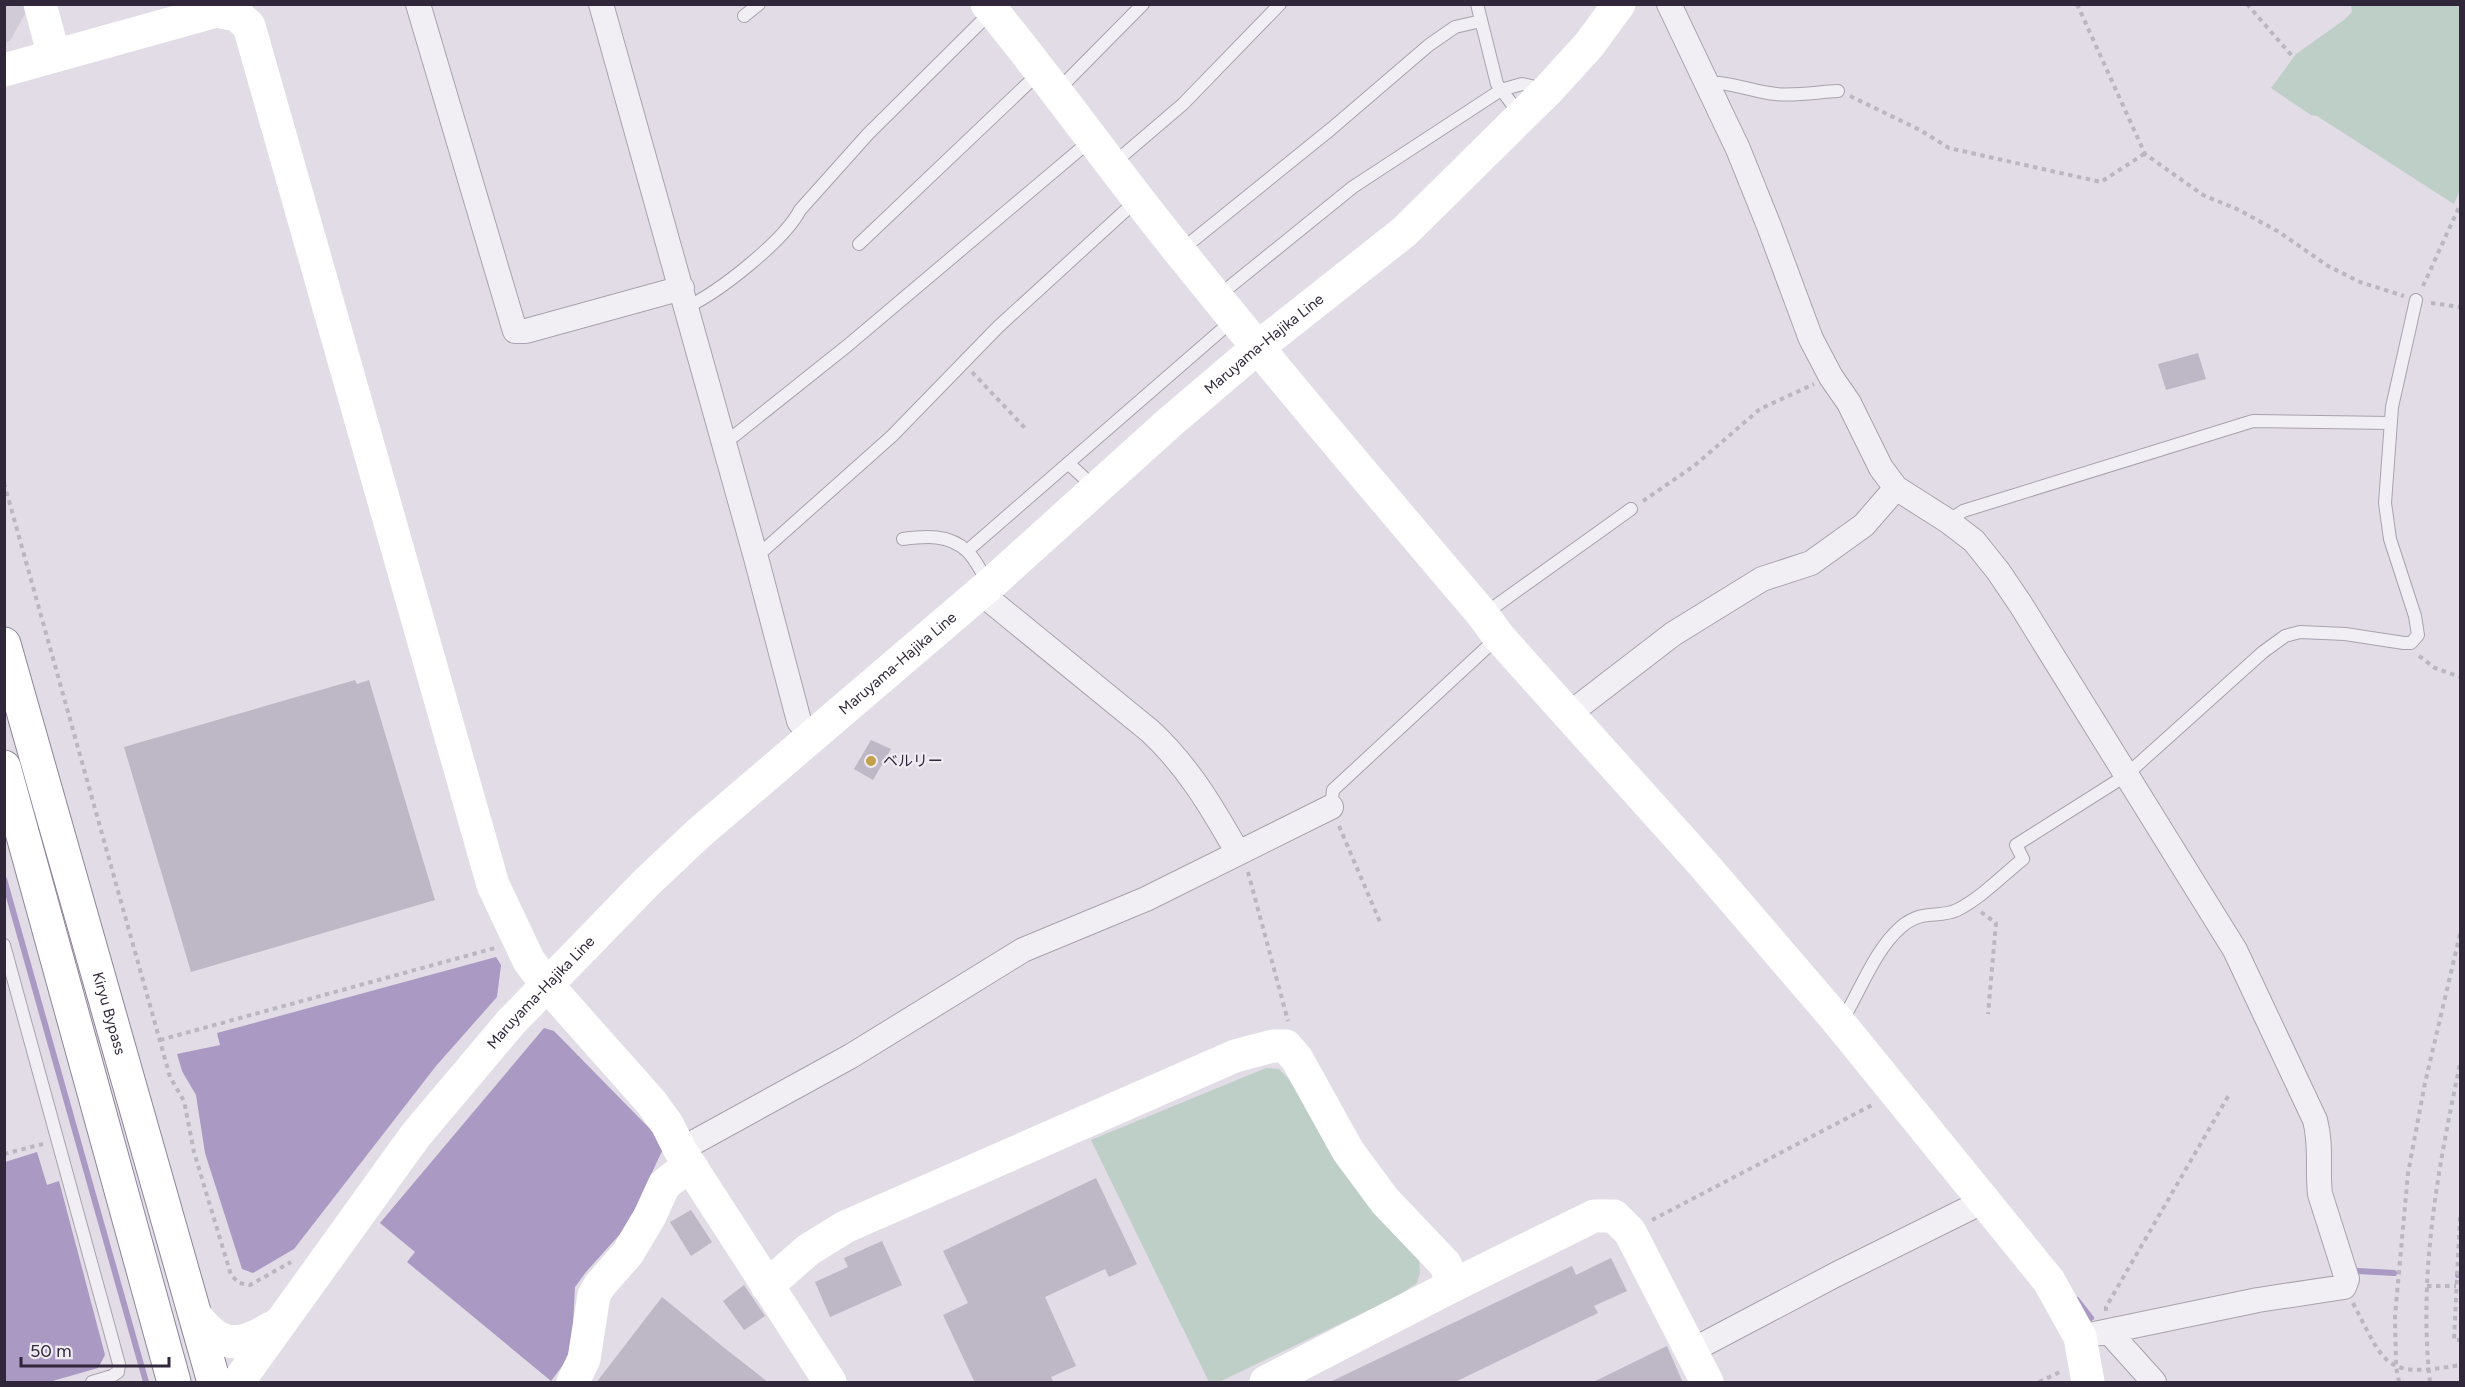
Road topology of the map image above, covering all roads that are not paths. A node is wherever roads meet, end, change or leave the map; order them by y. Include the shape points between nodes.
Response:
1 (40, 4) edge
2 (418, 4) edge
3 (601, 4) edge
4 (759, 4) edge
5 (1143, 4) edge
6 (1280, 4) edge
7 (1477, 4) edge
8 (1619, 4) edge
9 (1673, 6) edge
10 (993, 7) edge
11 (240, 10) edge
12 (744, 16) dead end
13 (1481, 21) junction
14 (54, 56) junction
15 (4, 70) edge
16 (1049, 81) junction
17 (1706, 83) junction
18 (1501, 90) junction
19 (1547, 91) junction
20 (1838, 92) road end
21 (1521, 116) junction
22 (1094, 138) junction
23 (1111, 165) junction
24 (1138, 200) junction
25 (859, 244) dead end
26 (1179, 252) junction
27 (684, 297) junction
28 (2416, 300) road end
29 (1226, 308) junction
30 (1257, 348) junction
31 (2391, 423) junction
32 (723, 440) junction
33 (1068, 463) junction
34 (1896, 488) junction
35 (1096, 489) junction
36 (1631, 509) road end
37 (1948, 521) junction
38 (903, 539) dead end
39 (967, 550) junction
40 (755, 554) junction
41 (985, 587) junction
42 (1491, 626) junction
43 (4, 644) edge
44 (1569, 714) junction
45 (811, 738) junction
46 (4, 767) edge
47 (2125, 776) junction
48 (1331, 807) joint
49 (1238, 853) junction
50 (4, 945) edge
51 (548, 986) junction
52 (1837, 1020) junction
53 (686, 1159) junction
54 (1984, 1201) junction
55 (1454, 1285) junction
56 (767, 1286) junction
57 (196, 1316) junction
58 (281, 1323) junction
59 (2095, 1335) junction
60 (1691, 1351) junction
61 (1276, 1380) edge
62 (92, 1383) edge
63 (174, 1383) edge
64 (214, 1383) edge
65 (238, 1383) edge
66 (573, 1383) edge
67 (830, 1383) edge
68 (1707, 1383) edge
69 (2088, 1383) edge
70 (2154, 1383) edge

1 - 14 main road
2 - 27 street via 515,331
3 - 27 street
4 - 12 lane
5 - 16 lane
6 - 23 lane via 1183,104
7 - 13 lane
8 - 19 main road, Maruyama-Hajika Line via 1589,45
9 - 17 street
10 - 16 main road
10 - 27 lane via 868,134 800,210 793,223 748,265
11 - 14 main road via 216,11
11 - 51 main road via 256,46 483,855 510,924 529,961
13 - 18 lane
13 - 26 lane via 1455,27 1429,45
14 - 15 main road
16 - 22 main road
16 - 25 lane
17 - 20 lane via 1774,94
17 - 34 street via 1738,149 1811,339 1881,468
18 - 19 lane via 1522,84
18 - 21 lane
18 - 29 lane via 1353,187
19 - 21 main road, Maruyama-Hajika Line
21 - 30 main road, Maruyama-Hajika Line via 1404,232
22 - 23 main road
22 - 32 lane via 847,346
23 - 24 main road
24 - 26 main road
24 - 40 lane via 998,327 891,436
26 - 29 main road
27 - 32 street
28 - 31 lane
29 - 30 main road
29 - 33 lane
30 - 35 main road, Maruyama-Hajika Line
30 - 42 main road
31 - 37 lane via 2253,421 1963,511
31 - 47 lane via 2385,503 2390,539 2418,635 2411,643 2317,632 2285,636
32 - 40 street
33 - 35 lane
33 - 39 lane
34 - 37 street
34 - 44 street via 1864,525 1820,557 1762,579 1673,634
35 - 41 main road, Maruyama-Hajika Line
36 - 42 lane
37 - 47 street via 1974,541 1998,571 2078,694
38 - 39 lane via 940,537
39 - 41 lane
40 - 45 street via 799,721
41 - 45 main road, Maruyama-Hajika Line
41 - 49 street via 992,602 1173,752
42 - 44 main road
42 - 48 lane via 1333,790
43 - 57 main road, Kiryu Bypass
44 - 52 main road
45 - 51 main road, Maruyama-Hajika Line via 699,833
46 - 63 main road
47 - 52 lane via 2016,844 2023,859 1969,903 1954,912 1923,914 1902,926 1884,945 1846,1012
47 - 59 street via 2235,950 2315,1120 2320,1138 2320,1194 2347,1279 2344,1287 2258,1300
48 - 49 street
49 - 53 street via 1146,899 1023,950
50 - 62 lane via 119,1364 118,1372
51 - 53 main road via 651,1102
51 - 58 main road, Maruyama-Hajika Line via 511,1022 415,1136
52 - 54 main road
53 - 56 main road
53 - 66 main road via 678,1174 664,1185 628,1253 594,1295 584,1359
54 - 59 main road
54 - 60 street
55 - 56 main road via 1445,1264 1385,1201 1348,1151 1297,1059 1286,1046 1273,1046 1235,1056 845,1227 808,1250
55 - 60 main road via 1594,1216 1614,1216 1630,1232
55 - 61 main road
56 - 67 main road
57 - 58 main road via 219,1340 233,1342
57 - 64 main road, Kiryu Bypass
58 - 65 main road, Maruyama-Hajika Line
59 - 69 main road
59 - 70 street
60 - 68 main road

